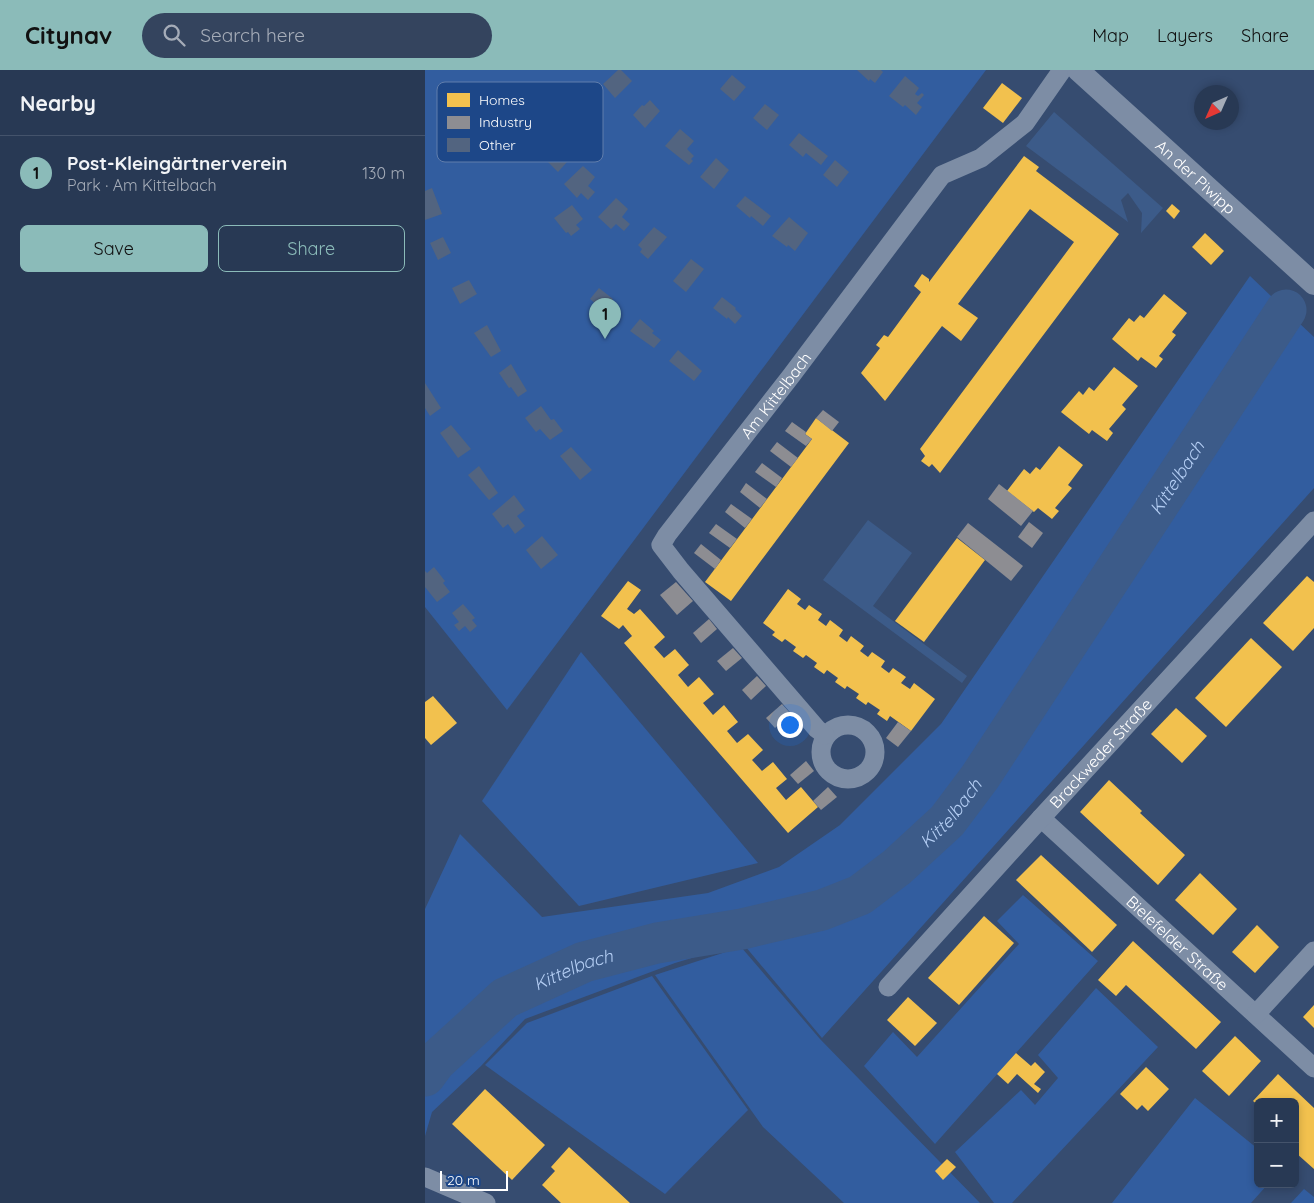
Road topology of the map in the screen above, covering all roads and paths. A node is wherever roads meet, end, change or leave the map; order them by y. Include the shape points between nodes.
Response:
1 (1062, 70) edge
2 (1078, 70) edge
3 (1314, 284) edge
4 (1314, 521) edge
5 (825, 735) dead end
6 (1041, 818) junction
7 (1314, 951) edge
8 (888, 987) dead end
9 (1255, 1014) junction
10 (1314, 1068) edge
11 (425, 1177) edge
12 (485, 1203) edge

1 - 5 street, Am Kittelbach via 1025,123 981,158 942,175 661,545
2 - 3 street, An der Piwipp
4 - 6 street, Brackweder Straße
6 - 8 street, Brackweder Straße
6 - 9 street, Bielefelder Straße
7 - 9 street
9 - 10 street, Bielefelder Straße
11 - 12 street

